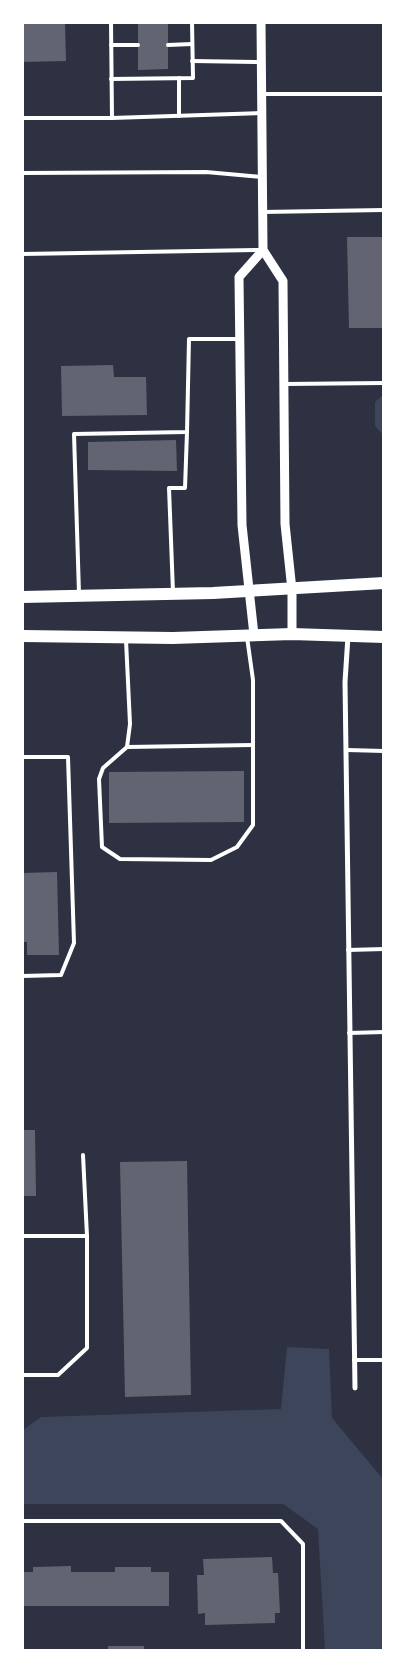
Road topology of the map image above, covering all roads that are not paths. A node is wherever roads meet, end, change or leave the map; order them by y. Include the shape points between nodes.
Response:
1 (112, 22) edge
2 (192, 22) edge
3 (261, 22) edge
4 (111, 44) junction
5 (138, 44) dead end
6 (168, 44) dead end
7 (192, 44) junction
8 (192, 61) junction
9 (261, 62) junction
10 (111, 78) junction
11 (179, 78) junction
12 (262, 94) junction
13 (384, 94) edge
14 (261, 113) junction
15 (179, 116) junction
16 (22, 118) edge
17 (112, 118) junction
18 (22, 173) edge
19 (261, 177) junction
20 (384, 210) edge
21 (262, 212) junction
22 (263, 250) junction
23 (22, 254) edge
24 (240, 339) junction
25 (384, 382) edge
26 (285, 384) junction
27 (187, 432) junction
28 (384, 583) edge
29 (249, 590) junction
30 (292, 590) junction
31 (173, 594) junction
32 (22, 597) edge
33 (79, 598) junction
34 (292, 634) junction
35 (250, 635) junction
36 (22, 636) edge
37 (126, 636) junction
38 (348, 636) junction
39 (384, 637) edge
40 (253, 745) junction
41 (127, 747) junction
42 (347, 750) junction
43 (384, 751) edge
44 (22, 757) edge
45 (384, 949) edge
46 (348, 950) junction
47 (22, 976) edge
48 (384, 1032) edge
49 (349, 1033) junction
50 (82, 1155) dead end
51 (22, 1236) edge
52 (87, 1236) junction
53 (354, 1360) junction
54 (384, 1360) edge
55 (22, 1375) edge
56 (355, 1388) dead end
57 (22, 1521) edge
58 (303, 1650) edge

1 - 4 lane
2 - 7 lane
3 - 9 street
4 - 5 lane
4 - 10 lane
6 - 7 lane
7 - 8 lane
8 - 9 lane
8 - 11 lane via 193,78
9 - 12 street
10 - 11 lane
10 - 17 lane
11 - 15 lane
12 - 13 lane
12 - 14 street
14 - 15 lane
14 - 19 street
15 - 17 lane
16 - 17 lane
18 - 19 lane via 206,172
19 - 21 street
20 - 21 lane
21 - 22 street
22 - 23 lane
22 - 24 street via 239,277
22 - 26 street via 283,281
24 - 27 lane via 188,339
24 - 29 street via 242,525
25 - 26 lane
26 - 30 street via 285,524
27 - 31 lane via 185,488 169,488
27 - 33 lane via 74,434
28 - 30 main road
29 - 30 main road
29 - 31 main road
29 - 35 street
30 - 34 street
31 - 33 main road
32 - 33 main road
34 - 35 main road
34 - 38 main road
35 - 37 main road
35 - 40 lane
36 - 37 main road
37 - 41 lane via 130,724
38 - 39 main road
38 - 42 street via 345,682
40 - 41 lane
40 - 41 lane via 253,826 238,847 211,860 120,859 102,847 99,779 103,768
42 - 43 lane
42 - 46 street
44 - 47 lane via 68,757 74,943 61,975
45 - 46 lane
46 - 49 street
48 - 49 lane
49 - 53 street
50 - 52 lane
51 - 52 lane
52 - 55 lane via 87,1348 58,1374
53 - 54 lane
53 - 56 street
57 - 58 lane via 280,1521 303,1544

